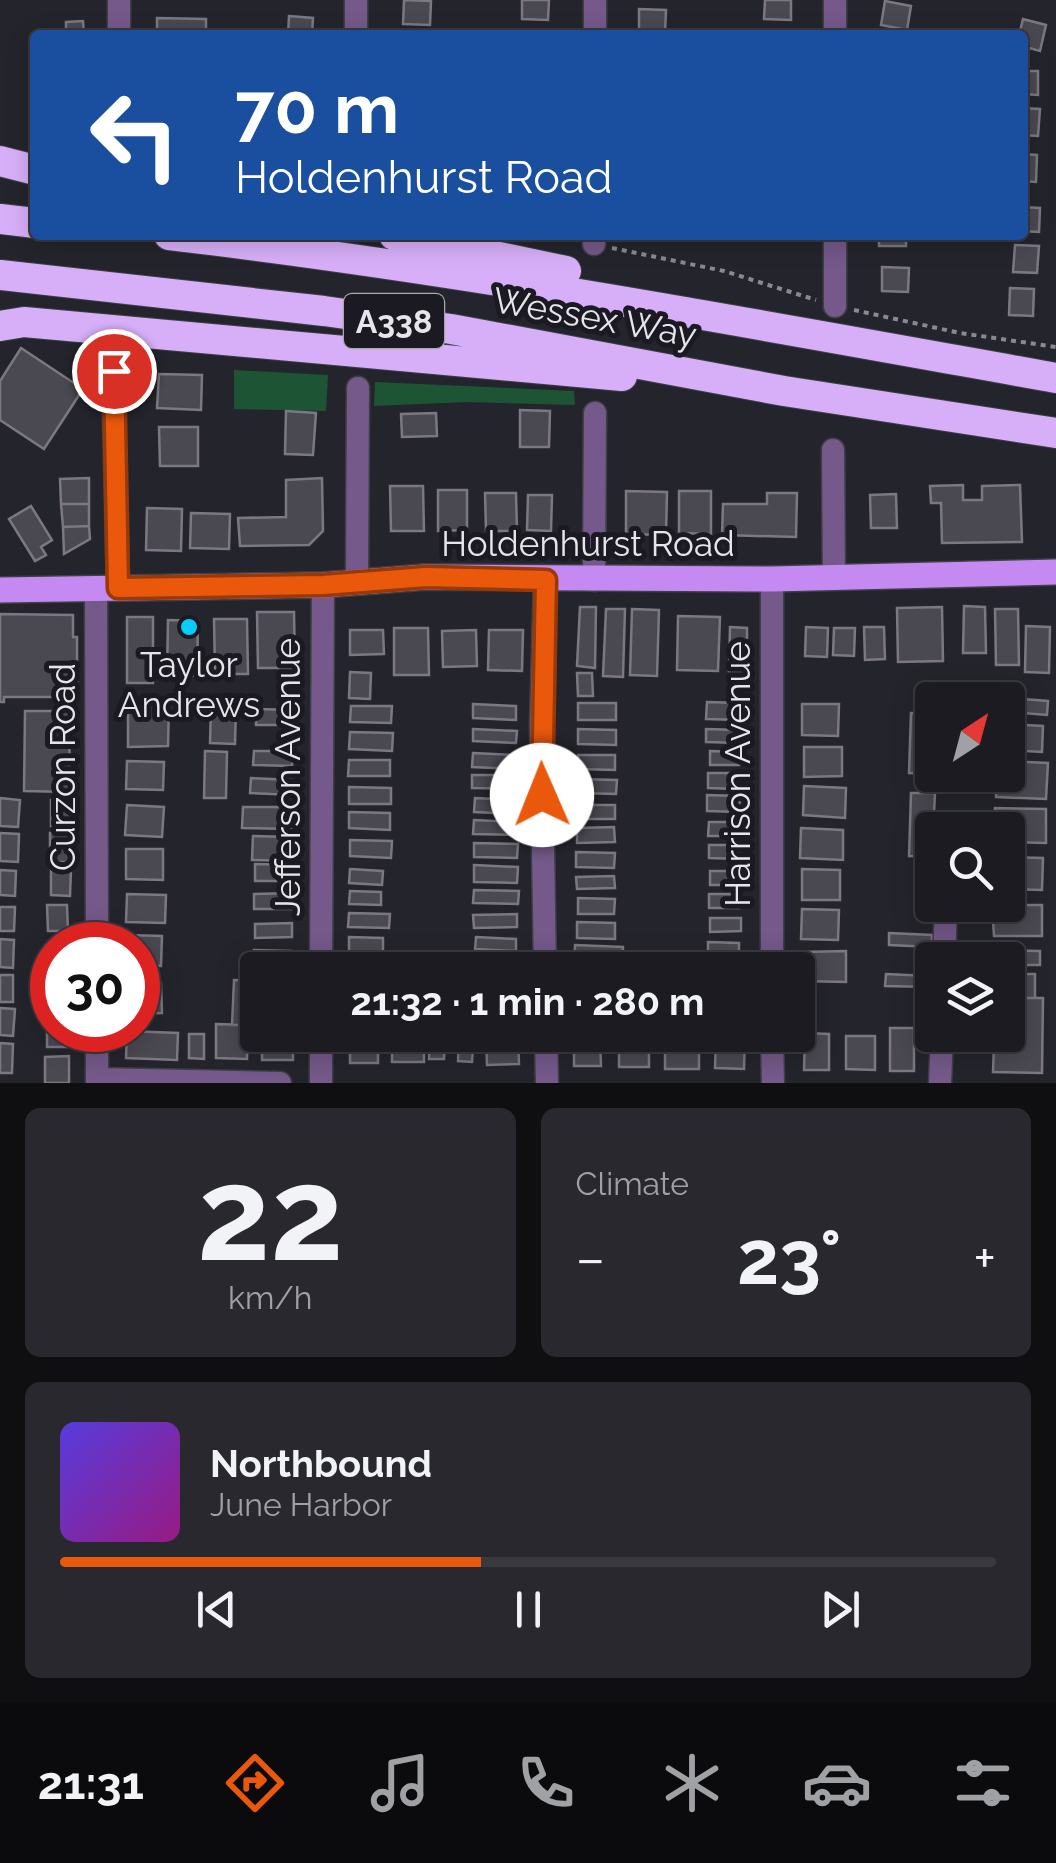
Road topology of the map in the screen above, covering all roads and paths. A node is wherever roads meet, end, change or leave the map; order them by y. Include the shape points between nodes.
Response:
1 (119, 0) edge
2 (356, 0) edge
3 (595, 0) edge
4 (835, 0) edge
5 (119, 30) edge
6 (356, 30) edge
7 (595, 30) edge
8 (835, 30) edge
9 (0, 161) edge
10 (30, 169) edge
11 (0, 220) edge
12 (30, 223) edge
13 (211, 240) edge
14 (418, 240) edge
15 (598, 240) edge
16 (835, 240) edge
17 (0, 275) edge
18 (835, 306) junction
19 (0, 326) edge
20 (801, 332) junction
21 (1056, 347) edge
22 (114, 371) dead end
23 (1056, 378) edge
24 (358, 388) dead end
25 (784, 391) junction
26 (596, 413) dead end
27 (1056, 433) edge
28 (833, 450) dead end
29 (1056, 572) edge
30 (834, 577) junction
31 (772, 579) junction
32 (546, 580) junction
33 (594, 580) junction
34 (357, 582) junction
35 (323, 585) junction
36 (107, 588) junction
37 (0, 590) edge
38 (98, 922) edge
39 (320, 952) edge
40 (545, 952) edge
41 (772, 952) edge
42 (97, 1052) edge
43 (321, 1052) edge
44 (546, 1052) edge
45 (772, 1052) edge
46 (941, 1052) edge
47 (97, 1081) edge
48 (280, 1083) edge
49 (321, 1083) edge
50 (547, 1083) edge
51 (772, 1083) edge
52 (940, 1083) edge

1 - 5 street
2 - 6 street
3 - 7 street
4 - 8 street
9 - 10 highway
11 - 12 highway
13 - 20 highway, Wessex Way / A338 via 616,298
14 - 20 highway
15 - 18 path
16 - 18 street
17 - 25 highway, Wessex Way / A338 via 433,327
18 - 21 path
19 - 25 highway via 24,322
20 - 23 highway, Wessex Way / A338
22 - 36 street, Curzon Road
24 - 34 street
25 - 27 highway, Wessex Way / A338
26 - 33 street
28 - 30 street
29 - 30 main road, Holdenhurst Road
30 - 31 main road, Holdenhurst Road
31 - 33 main road, Holdenhurst Road
31 - 41 street, Harrison Avenue
32 - 33 main road, Holdenhurst Road
32 - 34 main road, Holdenhurst Road
32 - 40 street
34 - 35 main road, Holdenhurst Road
35 - 36 main road, Holdenhurst Road
35 - 39 street, Jefferson Avenue
36 - 37 main road, Holdenhurst Road
36 - 38 street, Curzon Road
42 - 47 street
43 - 49 street
44 - 50 street
45 - 51 street
46 - 52 street
47 - 48 street

